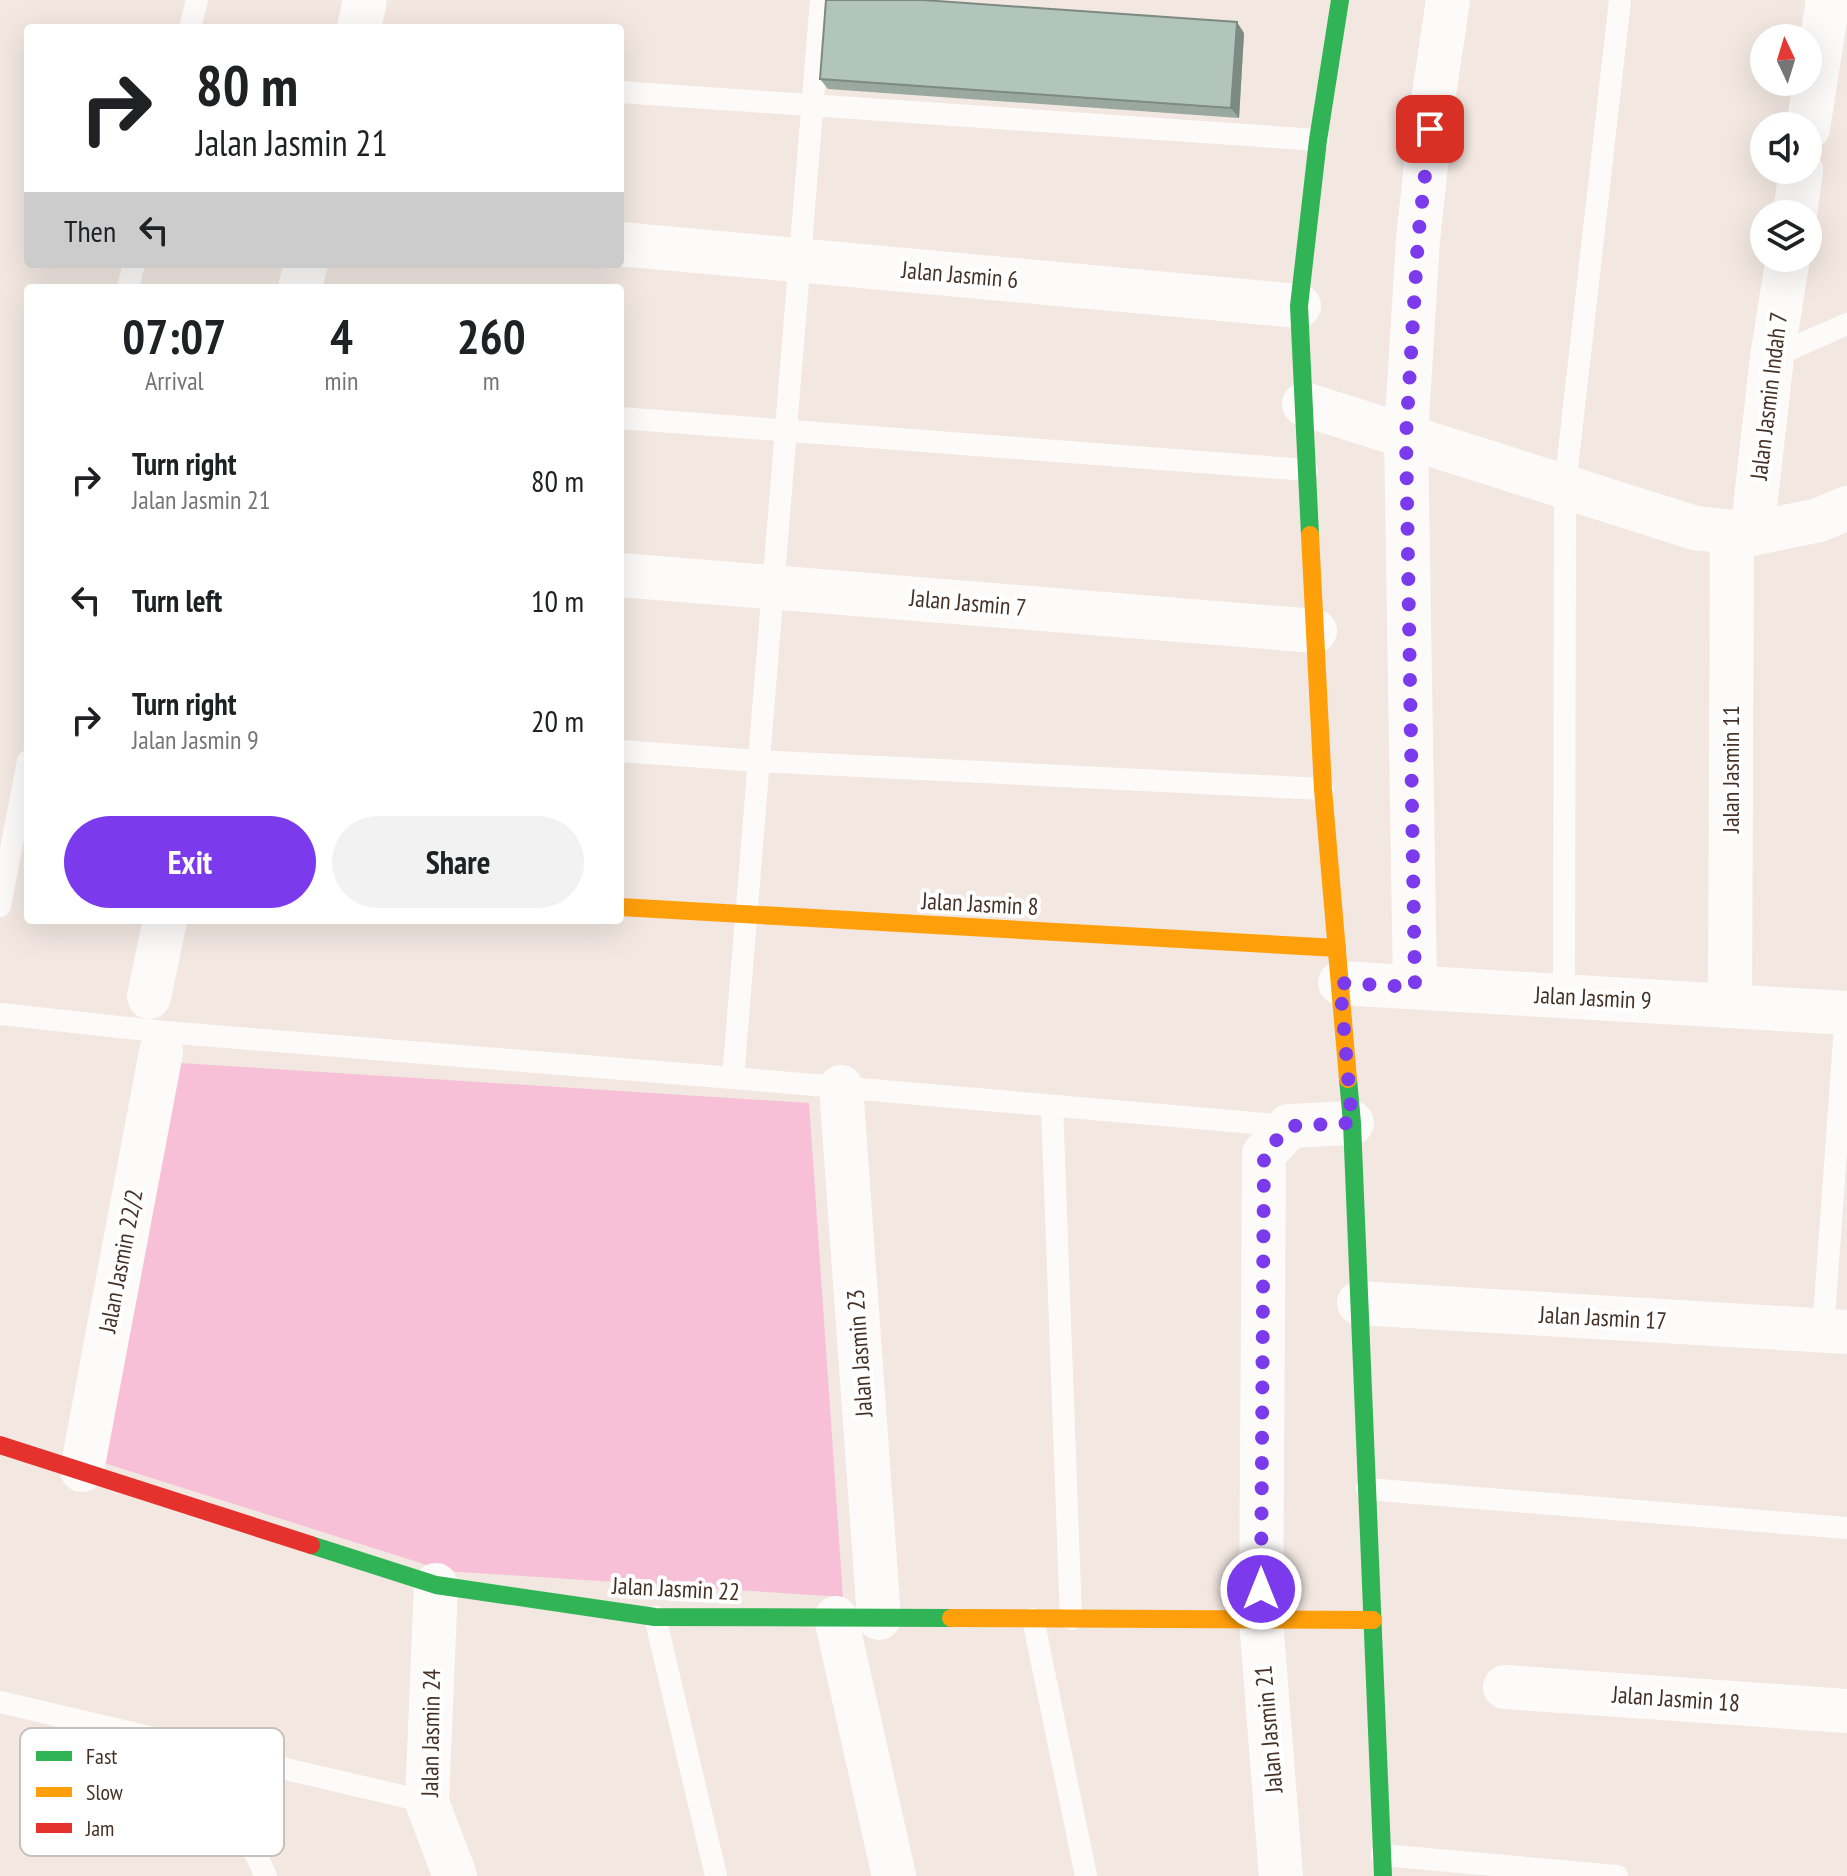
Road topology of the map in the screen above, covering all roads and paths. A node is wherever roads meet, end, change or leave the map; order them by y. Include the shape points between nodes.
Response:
1 (197, 0) edge
2 (365, 0) edge
3 (821, 0) edge
4 (1340, 0) edge
5 (1448, 0) edge
6 (1620, 0) edge
7 (1819, 2) edge
8 (191, 24) edge
9 (360, 24) edge
10 (624, 92) edge
11 (1823, 104) edge
12 (813, 105) junction
13 (1318, 140) junction
14 (624, 244) edge
15 (800, 261) junction
16 (1786, 272) edge
17 (1299, 306) junction
18 (1847, 324) edge
19 (1772, 357) junction
20 (1304, 404) junction
21 (624, 418) edge
22 (786, 431) junction
23 (1406, 436) junction
24 (1307, 470) junction
25 (1565, 486) junction
26 (1833, 514) edge
27 (1742, 533) junction
28 (624, 575) edge
29 (773, 588) junction
30 (1315, 631) junction
31 (624, 751) edge
32 (759, 761) junction
33 (24, 782) edge
34 (1323, 789) junction
35 (0, 906) edge
36 (624, 907) edge
37 (746, 914) junction
38 (164, 924) edge
39 (1338, 965) junction
40 (1415, 987) junction
41 (1564, 996) junction
42 (149, 997) dead end
43 (1730, 1006) junction
44 (1846, 1013) edge
45 (0, 1014) edge
46 (161, 1052) dead end
47 (733, 1078) junction
48 (841, 1087) junction
49 (1052, 1106) junction
50 (1352, 1123) junction
51 (1289, 1126) junction
52 (1359, 1303) junction
53 (1835, 1332) edge
54 (0, 1445) edge
55 (82, 1470) junction
56 (1367, 1489) junction
57 (1847, 1528) edge
58 (436, 1585) junction
59 (655, 1617) junction
60 (836, 1618) junction
61 (879, 1618) junction
62 (1033, 1619) junction
63 (1071, 1619) junction
64 (1261, 1620) junction
65 (1373, 1620) junction
66 (1505, 1687) dead end
67 (0, 1702) edge
68 (1847, 1711) edge
69 (110, 1728) edge
70 (284, 1769) edge
71 (427, 1802) junction
72 (256, 1856) edge
73 (1382, 1866) edge
74 (266, 1876) edge
75 (455, 1876) edge
76 (716, 1876) edge
77 (894, 1876) edge
78 (1086, 1876) edge
79 (1281, 1876) edge
80 (1617, 1876) edge

1 - 8 lane
2 - 9 street
3 - 12 lane
4 - 13 street
5 - 23 street via 1418,239
6 - 25 lane
7 - 11 street
10 - 12 lane
12 - 13 lane
12 - 15 lane
13 - 17 street
14 - 15 street, Jalan Jasmin 6
15 - 17 street, Jalan Jasmin 6
15 - 22 lane
16 - 19 street, Jalan Jasmin Indah 7
17 - 20 street
18 - 19 lane
19 - 27 street, Jalan Jasmin Indah 7
20 - 23 street
20 - 24 street
21 - 22 lane
22 - 24 lane
22 - 29 lane
23 - 25 street
23 - 40 street
24 - 30 street
25 - 27 street via 1695,528
25 - 41 lane
26 - 27 street
27 - 43 street, Jalan Jasmin 11
28 - 29 street, Jalan Jasmin 7
29 - 30 street, Jalan Jasmin 7
29 - 32 lane
30 - 34 street
31 - 32 lane
32 - 34 lane
32 - 37 lane
33 - 35 lane
34 - 39 street
36 - 37 street, Jalan Jasmin 8
37 - 39 street, Jalan Jasmin 8
37 - 47 lane
38 - 42 street
39 - 40 street, Jalan Jasmin 9
39 - 50 street
40 - 41 street, Jalan Jasmin 9
41 - 43 street, Jalan Jasmin 9
43 - 44 street, Jalan Jasmin 9
44 - 53 lane
45 - 47 lane
46 - 55 street, Jalan Jasmin 22/2
47 - 48 lane
48 - 49 lane
48 - 61 street, Jalan Jasmin 23
49 - 51 lane
49 - 63 lane
50 - 51 street
50 - 52 street
51 - 64 street, Jalan Jasmin 21 via 1264,1154
52 - 53 street, Jalan Jasmin 17
52 - 56 street
54 - 55 street, Jalan Jasmin 22
55 - 58 street, Jalan Jasmin 22
56 - 57 lane
56 - 65 street
58 - 59 street, Jalan Jasmin 22
58 - 71 street, Jalan Jasmin 24
59 - 60 street, Jalan Jasmin 22
59 - 76 lane
60 - 61 street, Jalan Jasmin 22
60 - 77 street
61 - 62 street, Jalan Jasmin 22
62 - 63 street, Jalan Jasmin 22
62 - 78 lane
63 - 64 street, Jalan Jasmin 22
64 - 65 street, Jalan Jasmin 22
64 - 79 street, Jalan Jasmin 21
65 - 73 street
66 - 68 street, Jalan Jasmin 18
67 - 69 lane
70 - 71 lane
71 - 75 street, Jalan Jasmin 24
72 - 74 lane
73 - 80 lane

